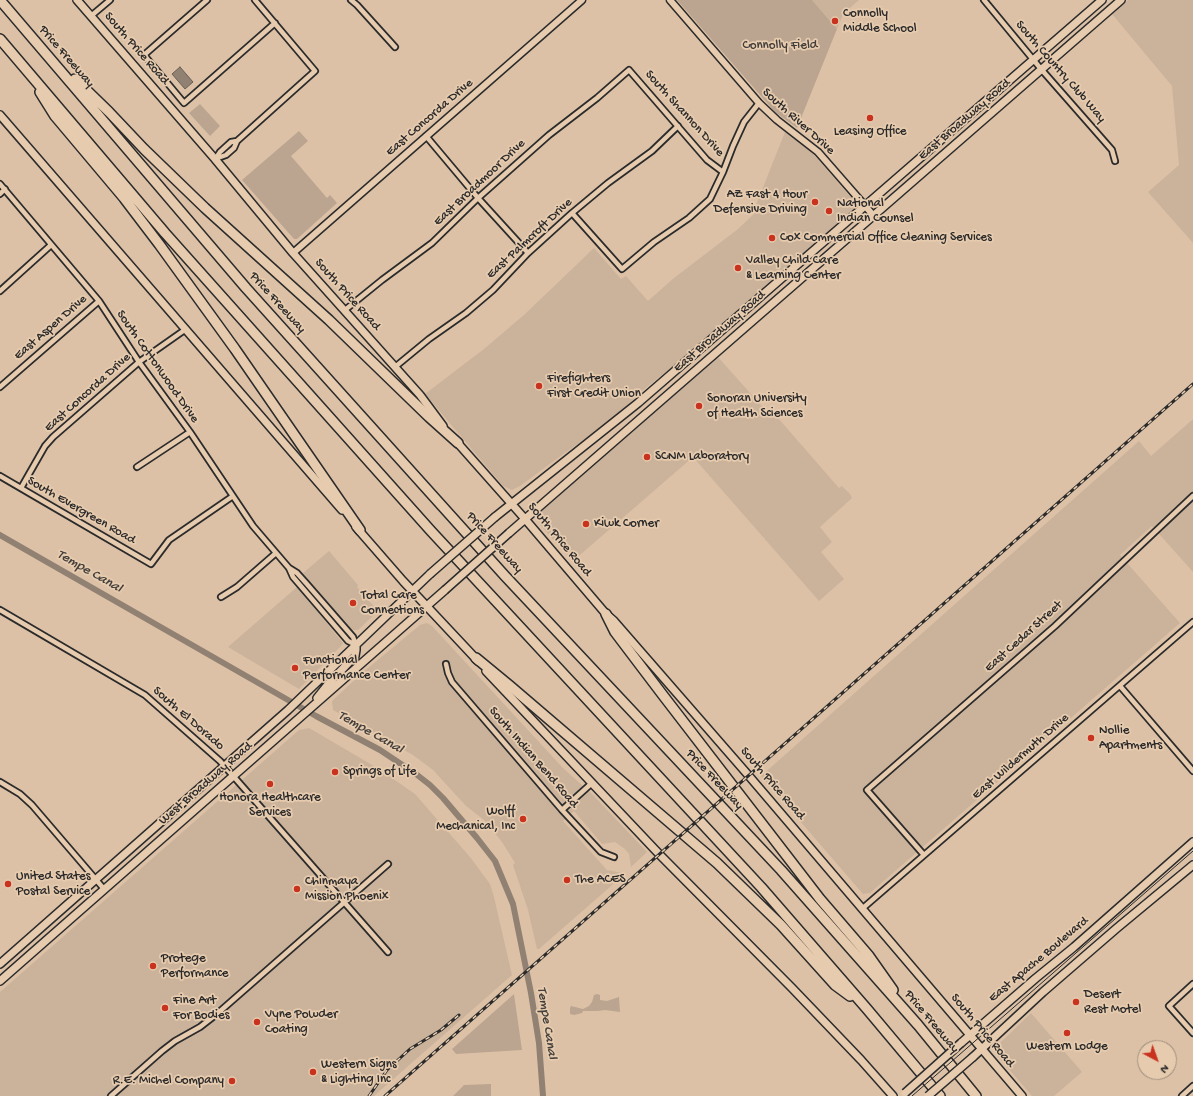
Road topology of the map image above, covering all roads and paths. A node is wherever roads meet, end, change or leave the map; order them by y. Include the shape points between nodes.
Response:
1 (0, 0) edge
2 (77, 0) edge
3 (110, 0) edge
4 (207, 0) edge
5 (255, 0) edge
6 (351, 0) edge
7 (363, 0) edge
8 (582, 0) edge
9 (670, 0) edge
10 (984, 0) edge
11 (1102, 0) edge
12 (1121, 0) edge
13 (357, 5) junction
14 (91, 16) junction
15 (275, 23) junction
16 (0, 39) edge
17 (395, 47) dead end
18 (41, 48) junction
19 (1034, 60) junction
20 (21, 63) junction
21 (1041, 69) junction
22 (629, 70) joint
23 (759, 103) junction
24 (0, 115) edge
25 (678, 126) junction
26 (426, 136) junction
27 (215, 159) junction
28 (1115, 161) dead end
29 (723, 172) junction
30 (0, 184) edge
31 (5, 189) junction
32 (0, 194) edge
33 (478, 198) junction
34 (865, 206) junction
35 (572, 213) junction
36 (873, 215) junction
37 (52, 245) junction
38 (293, 252) junction
39 (528, 253) junction
40 (0, 291) edge
41 (99, 301) junction
42 (345, 310) junction
43 (186, 329) junction
44 (702, 348) junction
45 (710, 357) junction
46 (139, 362) junction
47 (395, 367) junction
48 (0, 387) edge
49 (638, 403) junction
50 (646, 413) junction
51 (190, 432) junction
52 (458, 443) junction
53 (137, 467) dead end
54 (0, 476) edge
55 (21, 488) junction
56 (233, 496) junction
57 (1193, 496) edge
58 (511, 503) junction
59 (525, 519) junction
60 (360, 530) junction
61 (276, 553) junction
62 (289, 568) junction
63 (412, 590) junction
64 (221, 597) dead end
65 (317, 605) junction
66 (427, 606) junction
67 (328, 608) junction
68 (0, 610) edge
69 (606, 614) junction
70 (1193, 622) edge
71 (356, 645) junction
72 (476, 658) junction
73 (446, 664) dead end
74 (1120, 686) junction
75 (316, 704) junction
76 (225, 767) junction
77 (1193, 771) edge
78 (233, 776) junction
79 (0, 782) edge
80 (592, 783) junction
81 (562, 810) junction
82 (1193, 842) edge
83 (924, 855) junction
84 (614, 857) dead end
85 (388, 864) dead end
86 (1193, 865) edge
87 (96, 880) junction
88 (104, 889) junction
89 (344, 902) junction
90 (863, 908) junction
91 (388, 952) dead end
92 (0, 964) edge
93 (0, 981) edge
94 (1193, 984) edge
95 (867, 1009) junction
96 (918, 1025) junction
97 (1193, 1033) edge
98 (970, 1035) junction
99 (981, 1049) junction
100 (1193, 1086) edge
101 (903, 1094) edge
102 (111, 1096) edge
103 (893, 1096) edge
104 (928, 1096) edge
105 (940, 1096) edge
106 (976, 1096) edge
107 (1022, 1096) edge
108 (1182, 1096) edge

1 - 18 highway, Price Freeway
2 - 14 main road, South Price Road
3 - 14 street
4 - 15 street via 144,55 184,103
5 - 15 street
6 - 13 street
7 - 13 street
8 - 26 street, East Concorda Drive
9 - 23 street, South River Drive
10 - 19 street, South Country Club Way
11 - 19 main road, East Broadway Road
12 - 21 main road, East Broadway Road
13 - 17 street
14 - 27 main road, South Price Road
15 - 27 street via 315,71 237,141 234,148
16 - 20 highway
18 - 52 highway via 205,208 329,320
18 - 96 highway, Price Freeway via 246,288 505,576 781,870
19 - 21 street, South Country Club Way
19 - 34 main road, East Broadway Road
20 - 60 highway via 55,116 124,198 199,299
20 - 95 highway via 165,233 431,531 760,887
21 - 28 street, South Country Club Way via 1112,150
21 - 36 main road, East Broadway Road
22 - 25 street, South Shannon Drive
22 - 33 street, East Broadmoor Drive via 549,134
23 - 29 street via 744,122
23 - 34 street, South River Drive via 818,152
24 - 43 main road
25 - 29 street, South Shannon Drive via 707,160
25 - 35 street, East Palmcroft Drive via 652,151
26 - 33 street
26 - 38 street, East Concorda Drive
27 - 38 main road, South Price Road
29 - 35 street via 710,199 622,269
30 - 31 street, South Cottonwood Drive
31 - 32 street
31 - 37 street, South Cottonwood Drive
33 - 39 street
33 - 42 street, East Broadmoor Drive via 432,243
34 - 36 street, South River Drive
34 - 44 main road, East Broadway Road
35 - 39 street, East Palmcroft Drive
36 - 45 main road, East Broadway Road
37 - 40 street
37 - 41 street, South Cottonwood Drive
38 - 42 main road, South Price Road
39 - 47 street, East Palmcroft Drive via 493,290
41 - 46 street, South Cottonwood Drive
41 - 48 street, East Aspen Drive
42 - 47 main road, South Price Road
43 - 46 street, East Concorda Drive
43 - 60 main road
44 - 45 main road
44 - 49 main road, East Broadway Road
45 - 50 main road, East Broadway Road
46 - 51 street, South Cottonwood Drive
46 - 55 street, East Concorda Drive via 45,446
47 - 52 main road, South Price Road
49 - 50 main road
49 - 58 main road, East Broadway Road
50 - 59 main road, East Broadway Road
51 - 53 street
51 - 56 street, South Cottonwood Drive
52 - 58 main road, South Price Road
54 - 55 street, South Evergreen Road
55 - 56 street, South Evergreen Road via 151,564 169,540
56 - 61 street, South Cottonwood Drive via 253,526
57 - 83 street, East Cedar Street via 1055,626 867,790
58 - 59 main road, South Price Road
58 - 63 main road, East Broadway Road, bridge
59 - 66 main road, East Broadway Road, bridge
59 - 69 main road, South Price Road
60 - 63 main road
61 - 62 street, South Cottonwood Drive
61 - 64 street via 237,587
62 - 65 street, South Cottonwood Drive via 292,577
62 - 67 street, South Cottonwood Drive via 297,573
63 - 66 main road
63 - 71 main road, West Broadway Road
65 - 67 street
65 - 71 street, South Cottonwood Drive via 348,642
66 - 72 main road
66 - 75 main road, West Broadway Road
67 - 71 street, South Cottonwood Drive via 353,637
68 - 76 street, South El Dorado via 145,695
69 - 90 main road, South Price Road
69 - 96 highway via 620,639 786,855 869,956
70 - 74 street, East Wildermuth Drive
71 - 75 main road via 355,656 329,683
71 - 76 main road, West Broadway Road
72 - 80 main road
72 - 95 highway via 717,863 786,930 835,985
73 - 81 street, South Indian Bend Road via 452,682
74 - 77 street
74 - 83 street, East Wildermuth Drive
75 - 78 main road, West Broadway Road
76 - 78 street, South El Dorado
76 - 87 main road, West Broadway Road
78 - 88 main road, West Broadway Road
78 - 89 street, South El Dorado
79 - 87 street via 32,805
80 - 81 street
80 - 103 main road via 792,988
81 - 84 street, South Indian Bend Road via 601,852
82 - 98 main road, East Apache Boulevard via 1074,948
83 - 90 street, East Wildermuth Drive
85 - 89 street
86 - 99 main road, East Apache Boulevard via 1117,928
87 - 88 street
87 - 92 main road, West Broadway Road
88 - 93 main road, West Broadway Road
89 - 91 street, South El Dorado
89 - 102 street via 218,1014 175,1041
90 - 98 main road, South Price Road
94 - 97 street via 1169,1006
95 - 105 highway
96 - 106 highway, Price Freeway
98 - 99 main road, South Price Road
98 - 101 main road, East Apache Boulevard, bridge
99 - 104 main road, East Apache Boulevard, bridge
99 - 107 main road, South Price Road
100 - 108 street

